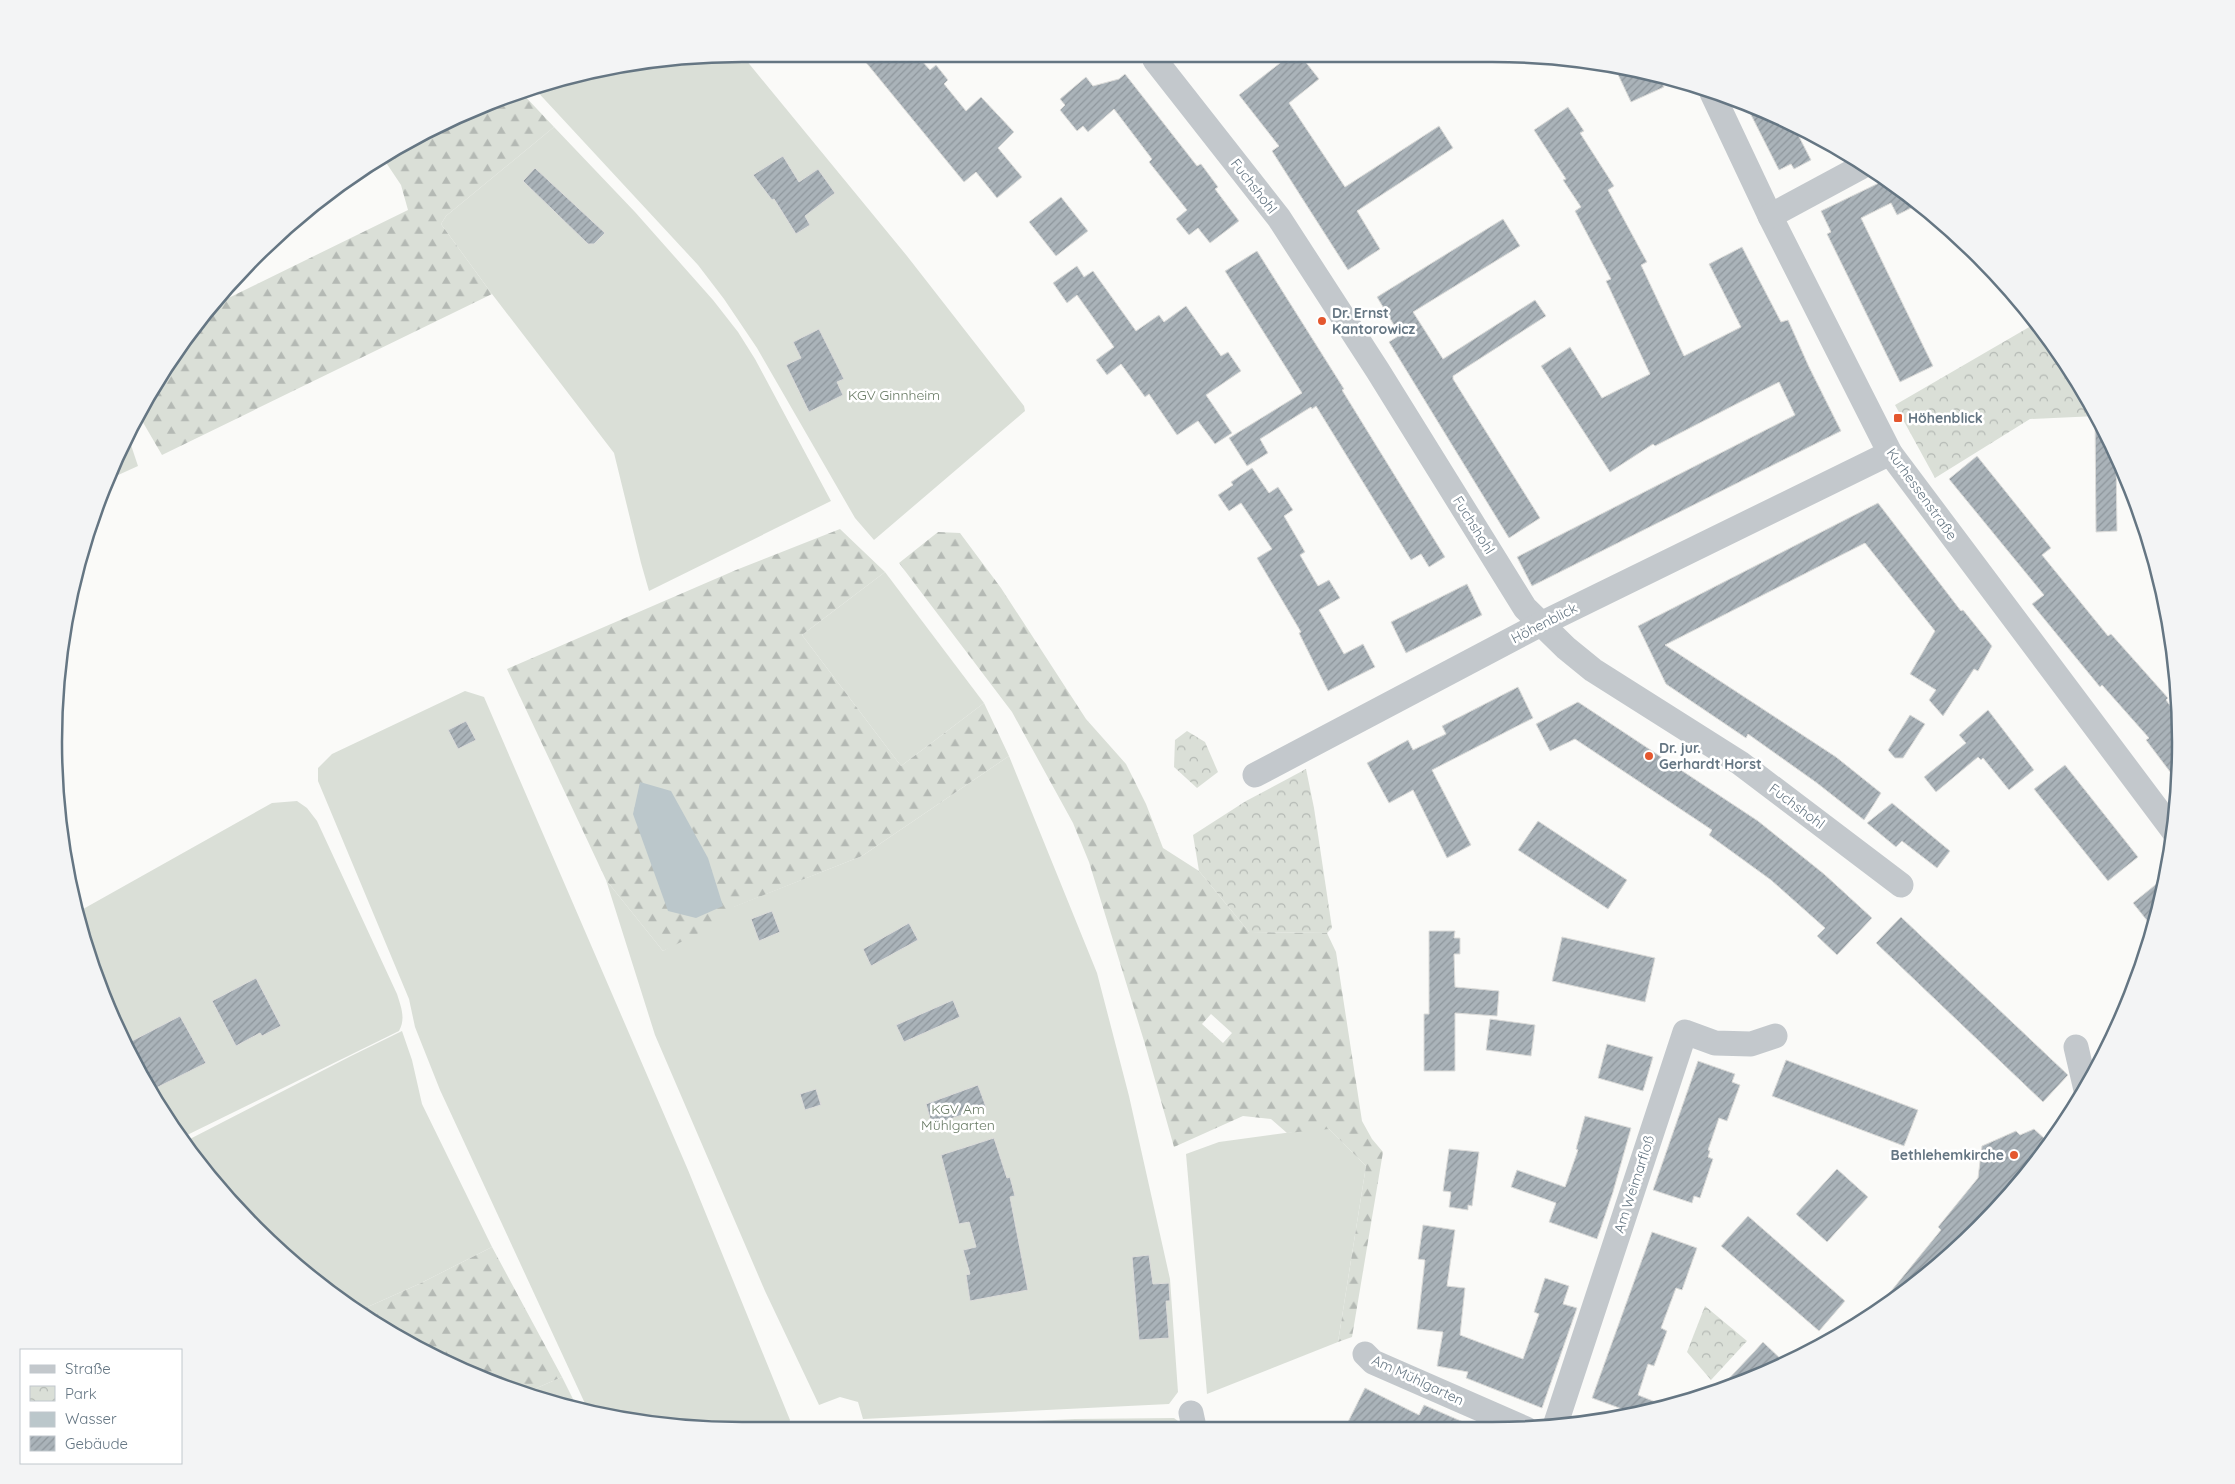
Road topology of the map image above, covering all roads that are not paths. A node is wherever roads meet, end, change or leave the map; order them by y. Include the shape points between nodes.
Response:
1 (1157, 62) edge
2 (1716, 101) edge
3 (1858, 169) edge
4 (1770, 216) junction
5 (1890, 453) junction
6 (1541, 624) junction
7 (1256, 775) dead end
8 (2168, 823) edge
9 (1901, 885) dead end
10 (1775, 1036) dead end
11 (2076, 1047) dead end
12 (2083, 1078) edge
13 (1365, 1354) dead end
14 (1558, 1418) edge
15 (1508, 1421) edge

1 - 6 street, Fuchshohl via 1280,218 1525,608
2 - 4 street, Kurhessenstraße
3 - 4 street
4 - 5 street, Kurhessenstraße
5 - 6 street, Höhenblick
5 - 8 street, Kurhessenstraße
6 - 7 street, Höhenblick
6 - 9 street, Fuchshohl via 1593,670 1740,763
10 - 14 street, Am Weimarfloß via 1752,1044 1715,1043 1685,1032
11 - 12 street
13 - 15 street, Am Mühlgarten via 1373,1362

